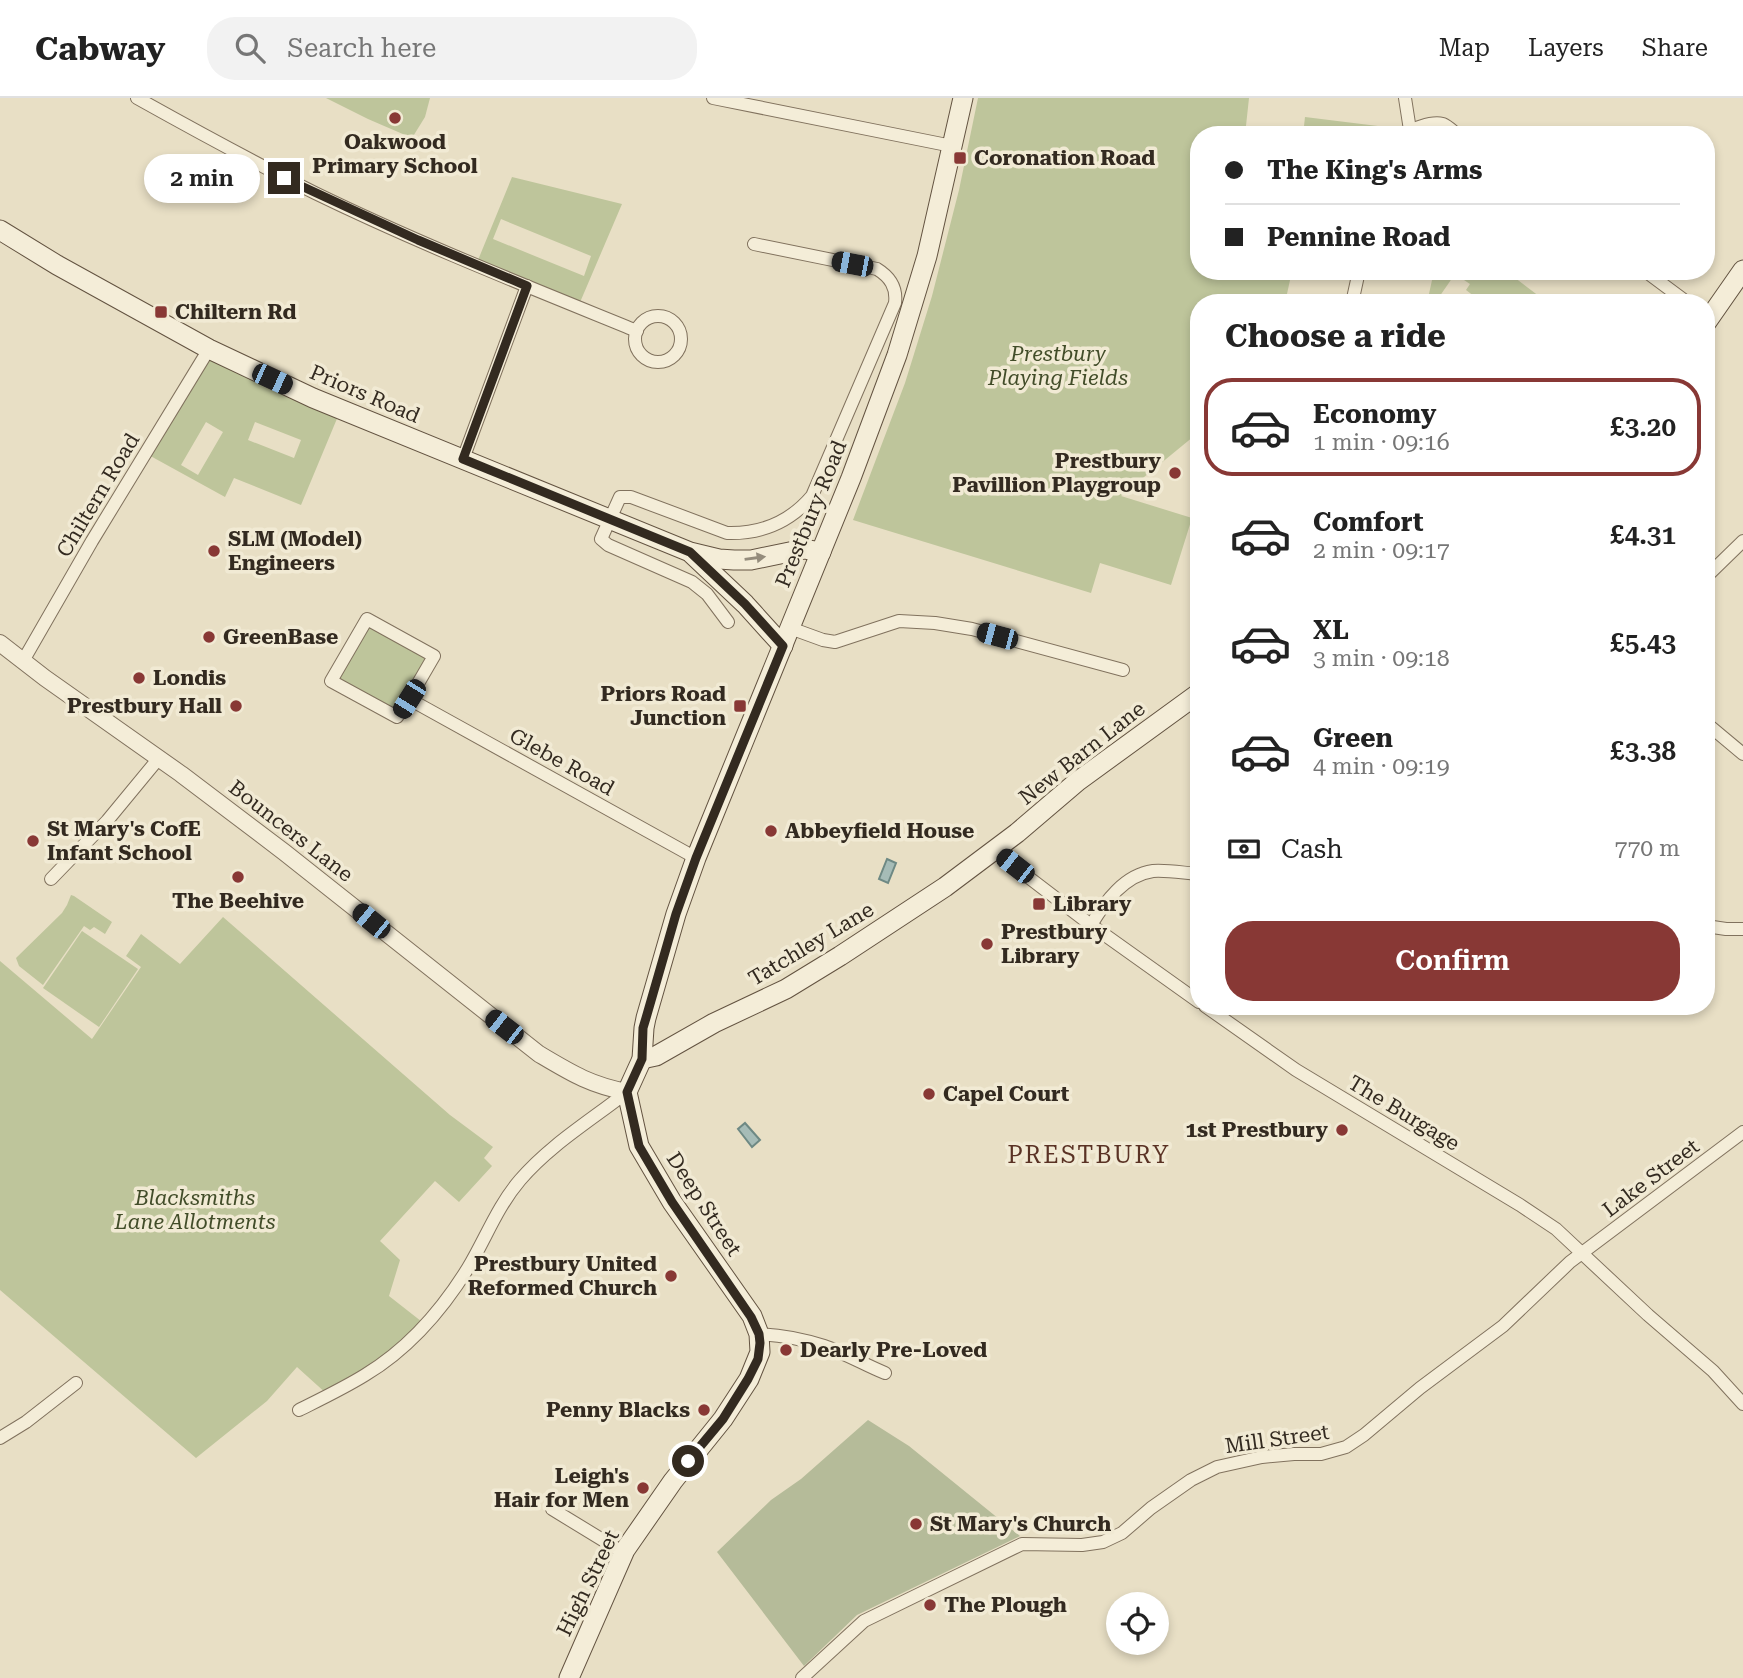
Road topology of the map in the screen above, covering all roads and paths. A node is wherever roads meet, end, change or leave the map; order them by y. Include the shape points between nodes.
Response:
1 (137, 98) edge
2 (713, 98) edge
3 (963, 98) edge
4 (1405, 98) edge
5 (1406, 126) edge
6 (1424, 126) edge
7 (1447, 126) edge
8 (952, 146) junction
9 (0, 230) edge
10 (754, 244) dead end
11 (1743, 270) edge
12 (1657, 280) edge
13 (527, 286) junction
14 (1676, 294) edge
15 (1715, 308) edge
16 (637, 331) dead end
17 (209, 349) junction
18 (463, 459) junction
19 (610, 518) junction
20 (1740, 550) edge
21 (690, 552) junction
22 (821, 552) junction
23 (1715, 570) edge
24 (728, 622) dead end
25 (786, 637) junction
26 (0, 643) edge
27 (23, 661) junction
28 (1123, 670) dead end
29 (409, 699) junction
30 (1190, 700) edge
31 (1715, 731) edge
32 (1743, 754) edge
33 (159, 758) junction
34 (995, 851) junction
35 (696, 858) junction
36 (1190, 873) edge
37 (51, 879) dead end
38 (1091, 925) junction
39 (1715, 927) edge
40 (1743, 929) edge
41 (1190, 996) edge
42 (1218, 1015) edge
43 (642, 1059) junction
44 (627, 1092) junction
45 (1743, 1132) edge
46 (1583, 1254) junction
47 (759, 1334) junction
48 (885, 1373) dead end
49 (76, 1383) dead end
50 (1743, 1404) edge
51 (299, 1410) dead end
52 (2, 1434) edge
53 (552, 1509) dead end
54 (624, 1553) junction
55 (569, 1678) edge
56 (802, 1678) edge

1 - 13 street via 318,194
2 - 8 street
3 - 8 main road, Prestbury Road
4 - 5 street
6 - 7 street
8 - 22 main road, Prestbury Road via 927,256 897,355
9 - 17 main road, Priors Road
10 - 19 street via 877,269 895,290 895,303 812,496 782,522 750,532 727,533 631,496 620,496
11 - 15 main road
12 - 14 street
13 - 16 street
13 - 18 street
17 - 18 main road, Priors Road via 313,398
17 - 27 street, Chiltern Road
18 - 19 main road, Priors Road
19 - 21 main road, Priors Road
19 - 24 street via 601,539 692,582
20 - 23 street
21 -> 22 main road, Priors Road via 734,560 804,549
21 - 25 main road, Priors Road
22 - 25 main road, Prestbury Road
25 - 28 street via 835,642 899,621 935,623
25 - 35 main road, Prestbury Road
26 - 27 street, Bouncers Lane
27 - 33 street, Bouncers Lane
29 - 29 street via 397,717 331,681 367,619 434,656
29 - 35 street, Glebe Road
30 - 34 main road, New Barn Lane via 1078,781
31 - 32 street
33 - 37 street
33 - 44 street, Bouncers Lane via 311,872 522,1042 577,1077
34 - 38 street
34 - 43 main road, Tatchley Lane via 786,989
35 - 43 main road, Prestbury Road via 643,1028
36 - 38 street via 1153,871 1135,877 1109,899
38 - 41 street
39 - 40 street
42 - 46 street, The Burgage via 1296,1070 1520,1205
43 - 44 main road
44 - 47 main road, Deep Street via 639,1146
44 - 51 street via 560,1142 521,1179 496,1213 458,1284 412,1338 365,1375
45 - 46 street, Lake Street
46 - 50 street, The Burgage via 1713,1371
46 - 56 street, Mill Street via 1503,1326 1346,1447 1217,1467 1103,1542 1021,1544 864,1621
47 - 48 street via 826,1346
47 - 54 main road, High Street via 758,1359 744,1386
49 - 52 street via 26,1422
53 - 54 street
54 - 55 main road, High Street

